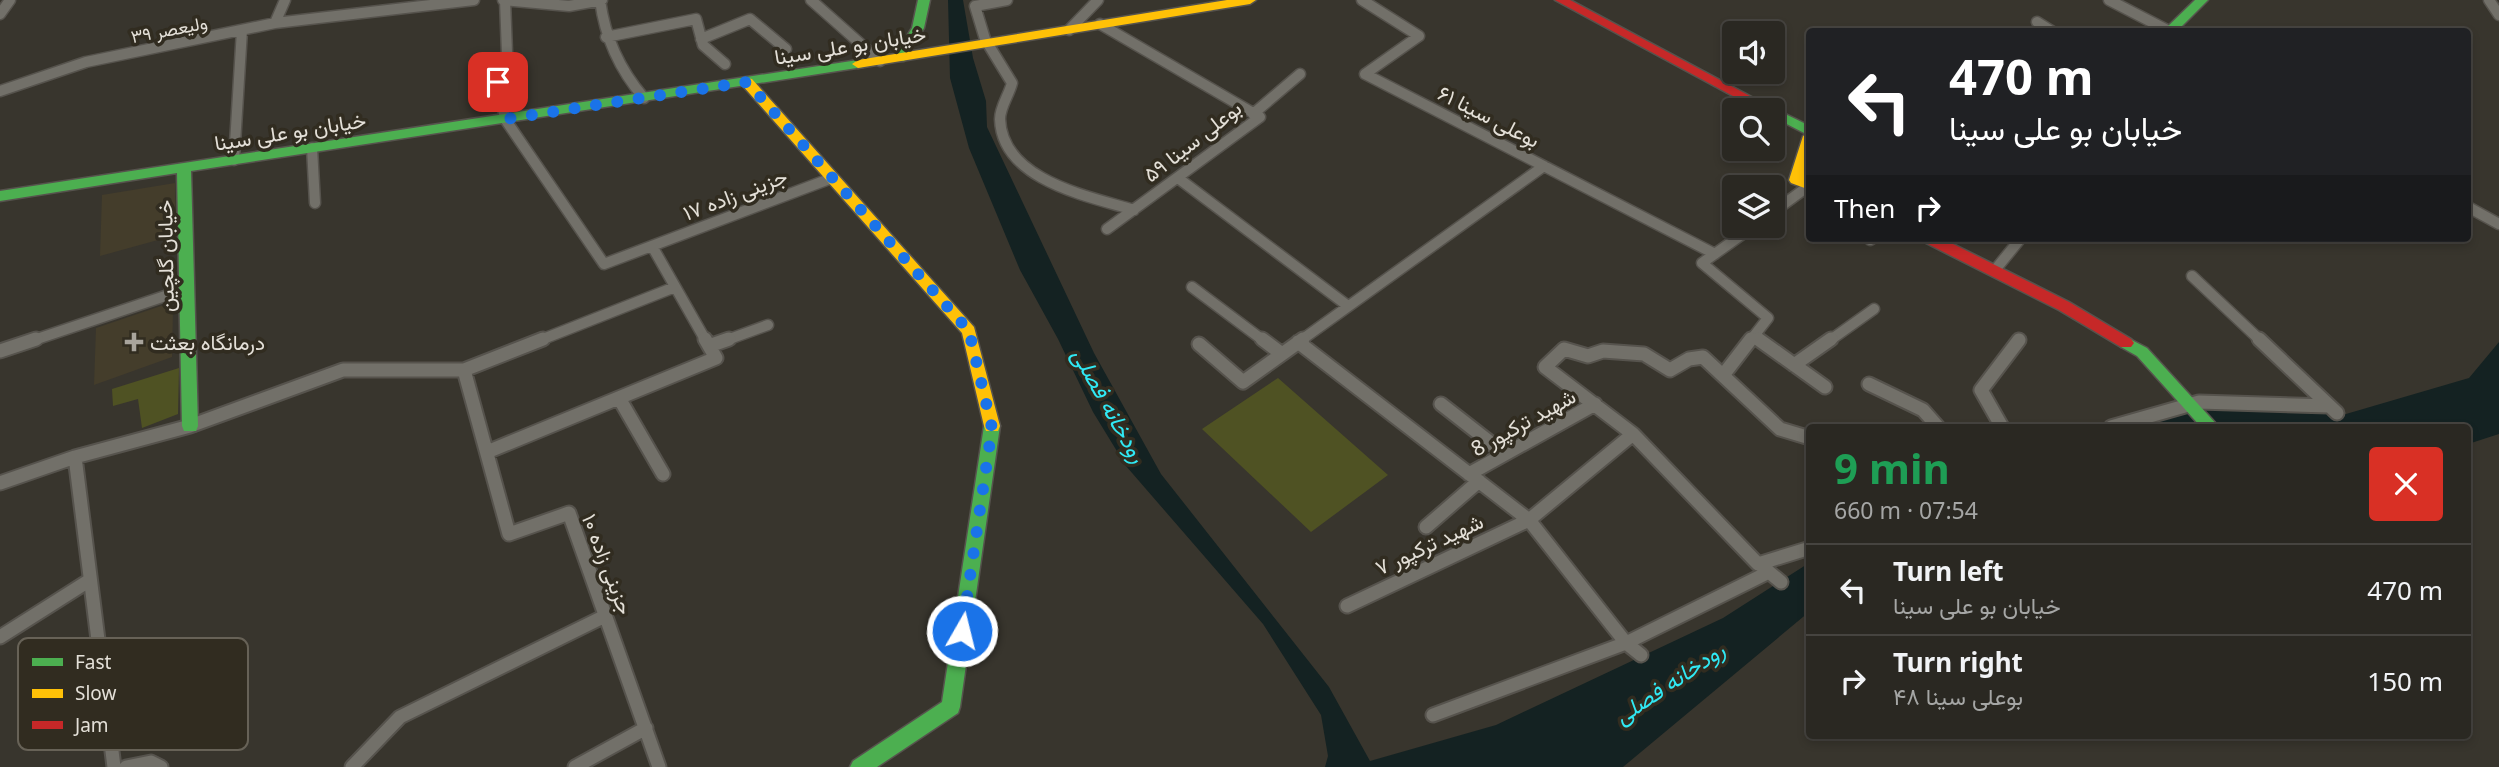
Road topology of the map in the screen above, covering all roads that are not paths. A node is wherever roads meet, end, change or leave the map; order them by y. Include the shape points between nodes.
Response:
1 (285, 0) edge
2 (474, 0) edge
3 (504, 0) edge
4 (601, 0) edge
5 (811, 0) edge
6 (924, 0) edge
7 (1007, 0) edge
8 (1098, 0) edge
9 (1250, 0) edge
10 (1362, 0) edge
11 (1561, 0) edge
12 (2109, 0) edge
13 (2202, 0) edge
14 (2489, 0) edge
15 (543, 2) edge
16 (6, 3) edge
17 (0, 14) edge
18 (2499, 15) edge
19 (2037, 22) dead end
20 (275, 23) junction
21 (1100, 24) junction
22 (2047, 28) edge
23 (2163, 28) edge
24 (2172, 28) edge
25 (242, 30) junction
26 (1069, 30) junction
27 (606, 37) junction
28 (701, 39) junction
29 (990, 44) junction
30 (786, 50) dead end
31 (899, 58) junction
32 (880, 61) junction
33 (725, 64) dead end
34 (1300, 74) dead end
35 (747, 82) junction
36 (0, 92) edge
37 (644, 97) junction
38 (1746, 98) edge
39 (1253, 114) junction
40 (505, 119) junction
41 (1785, 119) edge
42 (1806, 132) edge
43 (1806, 147) edge
44 (312, 148) junction
45 (234, 160) junction
46 (1544, 166) junction
47 (184, 168) junction
48 (832, 178) junction
49 (1178, 178) junction
50 (1806, 184) edge
51 (1806, 188) edge
52 (0, 196) edge
53 (315, 203) dead end
54 (1785, 203) edge
55 (2471, 209) edge
56 (1134, 210) junction
57 (2499, 224) edge
58 (1107, 229) dead end
59 (1737, 238) edge
60 (1937, 242) edge
61 (2018, 242) edge
62 (652, 246) junction
63 (1715, 254) junction
64 (1995, 270) junction
65 (2192, 276) dead end
66 (675, 287) junction
67 (1192, 287) dead end
68 (187, 289) junction
69 (1348, 306) junction
70 (1874, 309) dead end
71 (768, 325) dead end
72 (1754, 336) junction
73 (2019, 340) dead end
74 (1298, 342) junction
75 (1199, 344) dead end
76 (709, 346) junction
77 (0, 351) edge
78 (1282, 354) junction
79 (1794, 365) junction
80 (464, 370) junction
81 (1724, 374) junction
82 (1868, 384) dead end
83 (1825, 387) dead end
84 (619, 398) junction
85 (1441, 404) dead end
86 (1595, 404) junction
87 (2193, 406) junction
88 (1935, 424) edge
89 (2000, 424) edge
90 (2123, 424) edge
91 (2208, 424) edge
92 (190, 426) junction
93 (1633, 433) junction
94 (1806, 437) edge
95 (487, 452) junction
96 (1506, 454) junction
97 (75, 457) junction
98 (663, 474) dead end
99 (1474, 477) junction
100 (0, 484) edge
101 (1530, 520) junction
102 (1426, 527) dead end
103 (1806, 550) edge
104 (1763, 568) junction
105 (90, 580) junction
106 (1782, 582) dead end
107 (1347, 606) dead end
108 (606, 616) junction
109 (0, 637) edge
110 (97, 638) edge
111 (1626, 643) junction
112 (1641, 656) dead end
113 (1433, 715) dead end
114 (646, 728) junction
115 (126, 767) edge
116 (161, 767) edge
117 (352, 767) edge
118 (575, 767) edge
119 (660, 767) edge
120 (860, 767) edge

1 - 20 street
2 - 20 street, ولیعصر ۳۹
3 - 15 street
3 - 40 street via 508,79 498,82
4 - 15 street via 569,6
4 - 27 street
5 - 32 street
6 - 31 street via 918,28
7 - 29 street via 975,6
8 - 26 street
9 - 21 street, خیابان بو علی سینا
10 - 46 street, بوعلی سینا ۶۱ via 1419,36 1364,74
11 - 38 street
12 - 23 street
13 - 24 street
14 - 18 street
16 - 17 street
19 - 22 street
20 - 25 street, ولیعصر ۳۹
21 - 26 street, خیابان بو علی سینا
21 - 39 street, بوعلی سینا ۵۹
25 - 36 street, ولیعصر ۳۹ via 86,62
25 - 45 street
26 - 29 street, خیابان بو علی سینا
27 - 28 street via 696,19
27 - 37 street via 618,64
28 - 30 street via 750,19
28 - 33 street
29 - 31 street, خیابان بو علی سینا
29 - 56 street via 1012,83 999,122 1020,165 1072,192
31 - 32 street, خیابان بو علی سینا
32 - 35 street, خیابان بو علی سینا
34 - 39 street
35 - 37 street, خیابان بو علی سینا
35 - 48 street
37 - 40 street, خیابان بو علی سینا
39 - 49 street, بوعلی سینا ۵۹ via 1260,117
40 - 44 street, خیابان بو علی سینا
40 - 62 street, جزینی زاده ۱۷ via 604,264
41 - 42 street
43 - 50 street via 1796,180
44 - 45 street, خیابان بو علی سینا
44 - 53 street
45 - 47 street, خیابان بو علی سینا
46 - 63 street, بوعلی سینا ۶۱
46 - 69 street
47 - 52 street, خیابان بو علی سینا
47 - 68 street, خیابان گلچین
48 - 62 street, جزینی زاده ۱۷
48 - 120 street via 969,331 992,428 950,707
49 - 56 street, بوعلی سینا ۵۹
49 - 69 street
51 - 54 street
55 - 57 street
56 - 58 street, بوعلی سینا ۵۹
59 - 63 street
60 - 64 street
61 - 64 street
62 - 66 street
63 - 72 street via 1702,263 1768,318
64 - 87 street via 2142,352
65 - 87 street via 2333,409 2199,402
66 - 76 street
66 - 80 street
67 - 78 street
68 - 77 street
68 - 92 street, خیابان گلچین
69 - 74 street
70 - 79 street
71 - 76 street
72 - 79 street
72 - 81 street
73 - 89 street via 1981,390
74 - 78 street
74 - 99 street
75 - 78 street via 1242,382
76 - 84 street via 716,358
79 - 83 street
80 - 92 street via 343,370
80 - 95 street, جزینی زاده ۱۰
81 - 86 street via 1703,357 1670,370 1644,354 1603,351 1588,356 1564,349 1545,368
81 - 94 street via 1780,429
82 - 88 street via 1923,410
84 - 95 street
84 - 98 street
85 - 96 street
86 - 93 street
86 - 96 street, شهید ترکپور 8
87 - 90 street
87 - 91 street
92 - 97 street
93 - 101 street, شهید ترکپور ۷
93 - 104 street
95 - 108 street, جزینی زاده ۱۰ via 509,534 569,513
96 - 99 street, شهید ترکپور 8
97 - 100 street
97 - 105 street
99 - 101 street
99 - 102 street, شهید ترکپور 8
101 - 107 street, شهید ترکپور ۷
101 - 111 street
103 - 104 street
104 - 106 street
104 - 111 street
105 - 109 street
105 - 110 street
108 - 114 street, جزینی زاده ۱۰
108 - 117 street via 400,717
111 - 112 street
111 - 113 street
114 - 118 street
114 - 119 street, جزینی زاده ۱۰
115 - 116 street via 151,762

